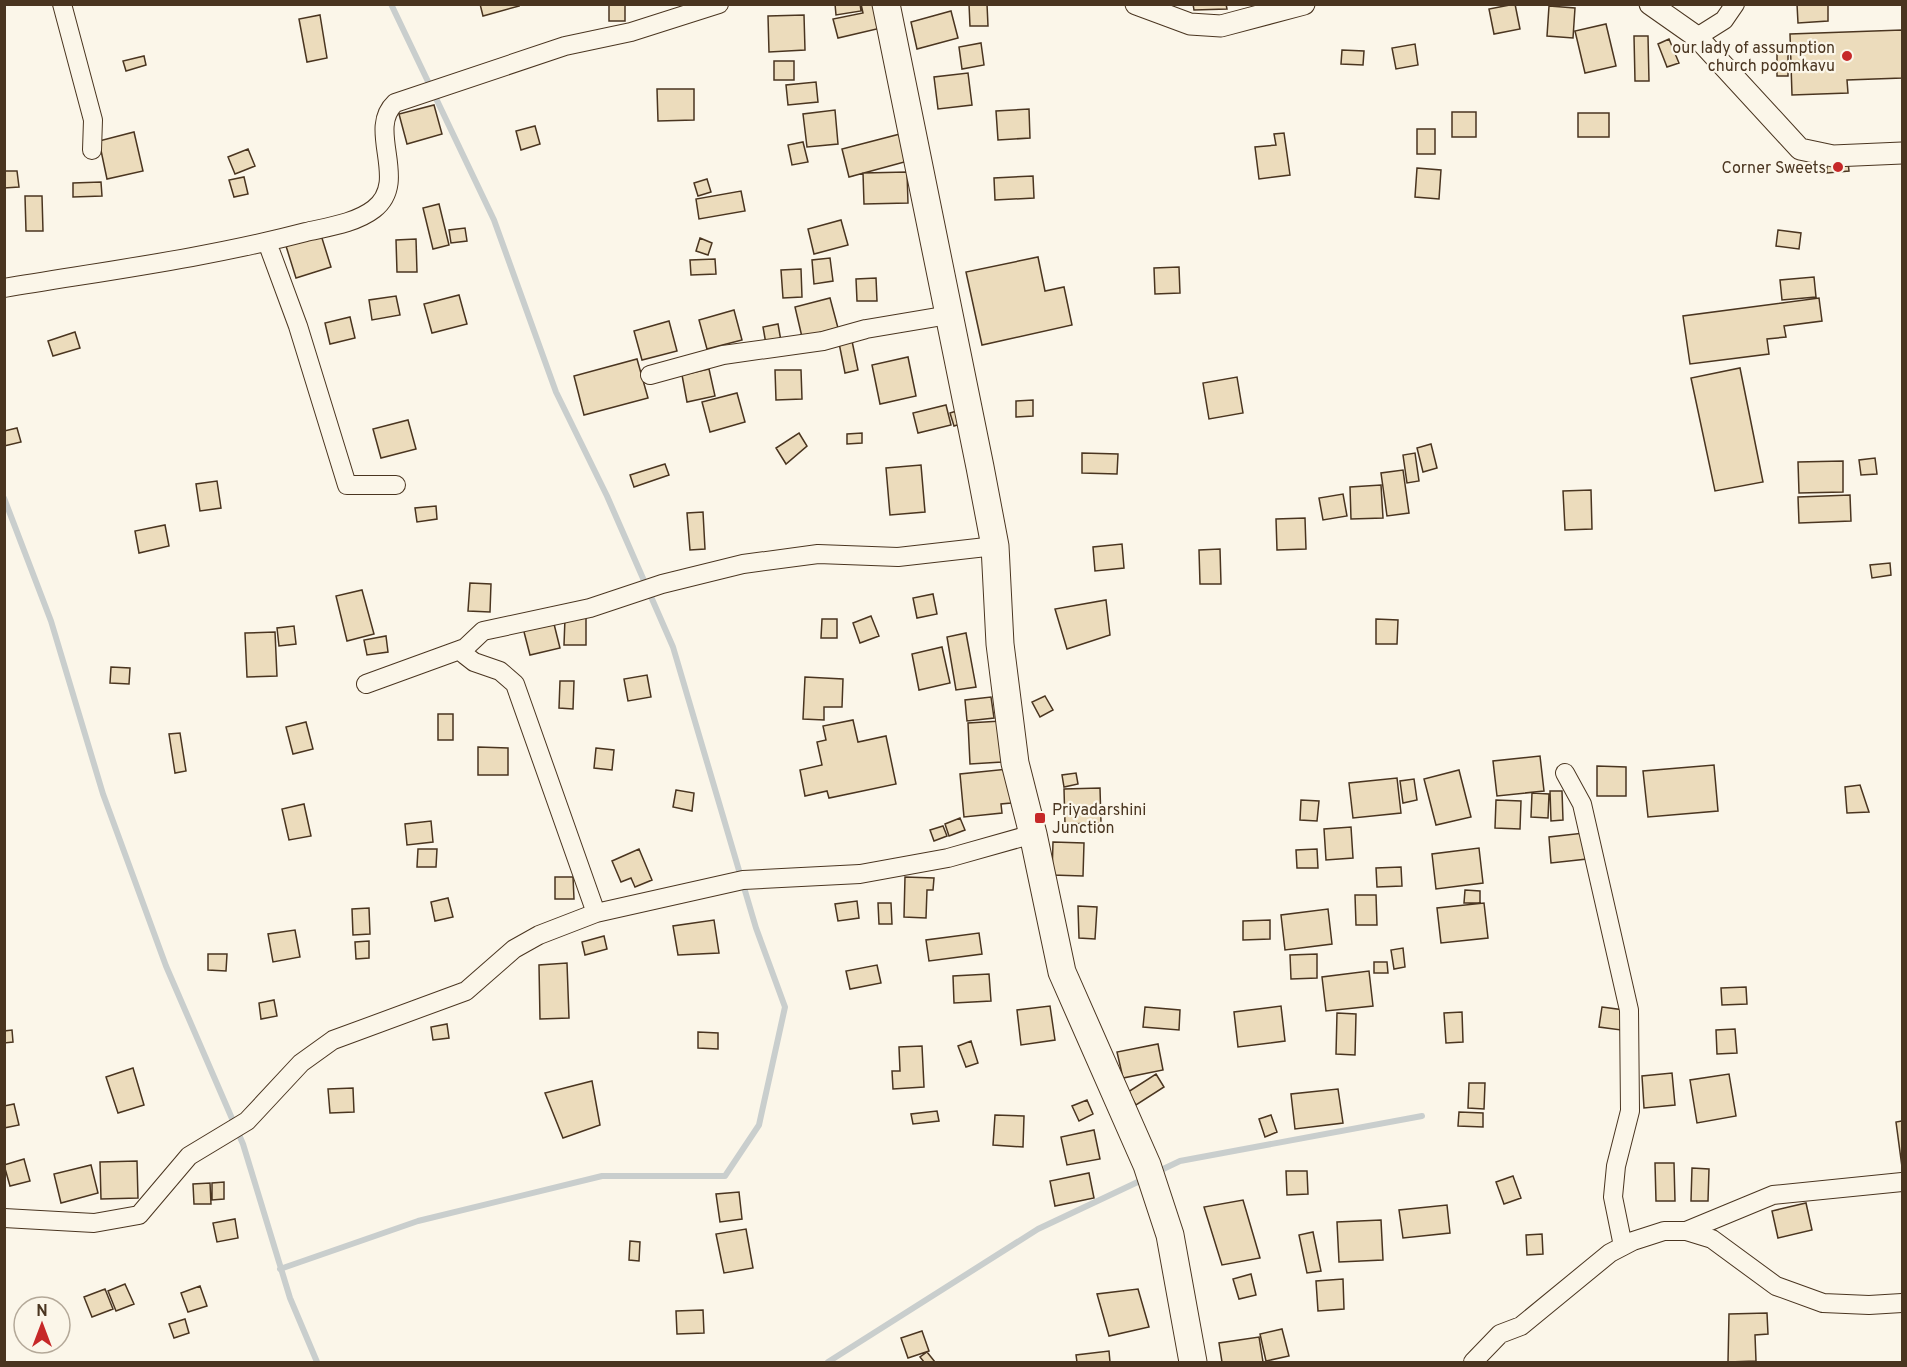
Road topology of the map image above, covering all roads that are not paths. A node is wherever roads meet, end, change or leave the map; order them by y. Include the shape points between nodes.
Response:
1 (62, 4) edge
2 (719, 4) edge
3 (886, 4) edge
4 (1136, 4) edge
5 (1304, 4) edge
6 (1650, 4) edge
7 (1735, 4) edge
8 (1697, 37) junction
9 (92, 150) dead end
10 (1902, 153) edge
11 (267, 242) junction
12 (4, 288) edge
13 (949, 315) junction
14 (650, 375) dead end
15 (396, 485) dead end
16 (995, 546) junction
17 (465, 648) junction
18 (366, 684) dead end
19 (1565, 773) dead end
20 (1033, 834) junction
21 (596, 913) junction
22 (1902, 1182) edge
23 (4, 1218) edge
24 (1686, 1231) junction
25 (1623, 1246) junction
26 (1902, 1303) edge
27 (1193, 1362) edge
28 (1473, 1362) edge

1 - 9 street via 93,120
2 - 11 street via 631,32 565,46 395,103 386,112 384,125 390,173 386,195 375,208 357,218
3 - 13 main road
4 - 5 street via 1190,24 1221,26
6 - 8 street
7 - 8 street via 1724,20
8 - 10 street via 1800,149 1833,156
11 - 12 street
11 - 15 street via 298,326 347,485
13 - 14 street via 866,329 823,341 723,355
13 - 16 main road
16 - 17 street via 898,557 818,554 743,564 662,584 590,608 483,631
16 - 20 main road via 1000,644 1015,763
17 - 18 street
17 - 21 street via 465,656 500,671 515,684
19 - 25 street via 1585,813 1629,1010 1630,1111 1616,1166 1613,1197
20 - 21 street via 948,858 860,874 743,880
20 - 27 main road via 1062,972 1147,1165 1170,1234
21 - 23 street via 514,949 466,991 333,1040 301,1063 247,1121 189,1156 139,1215 94,1223
22 - 24 street via 1773,1195
24 - 25 street via 1664,1231
24 - 26 street via 1712,1239 1776,1286 1823,1303
25 - 28 street via 1521,1326 1500,1334

